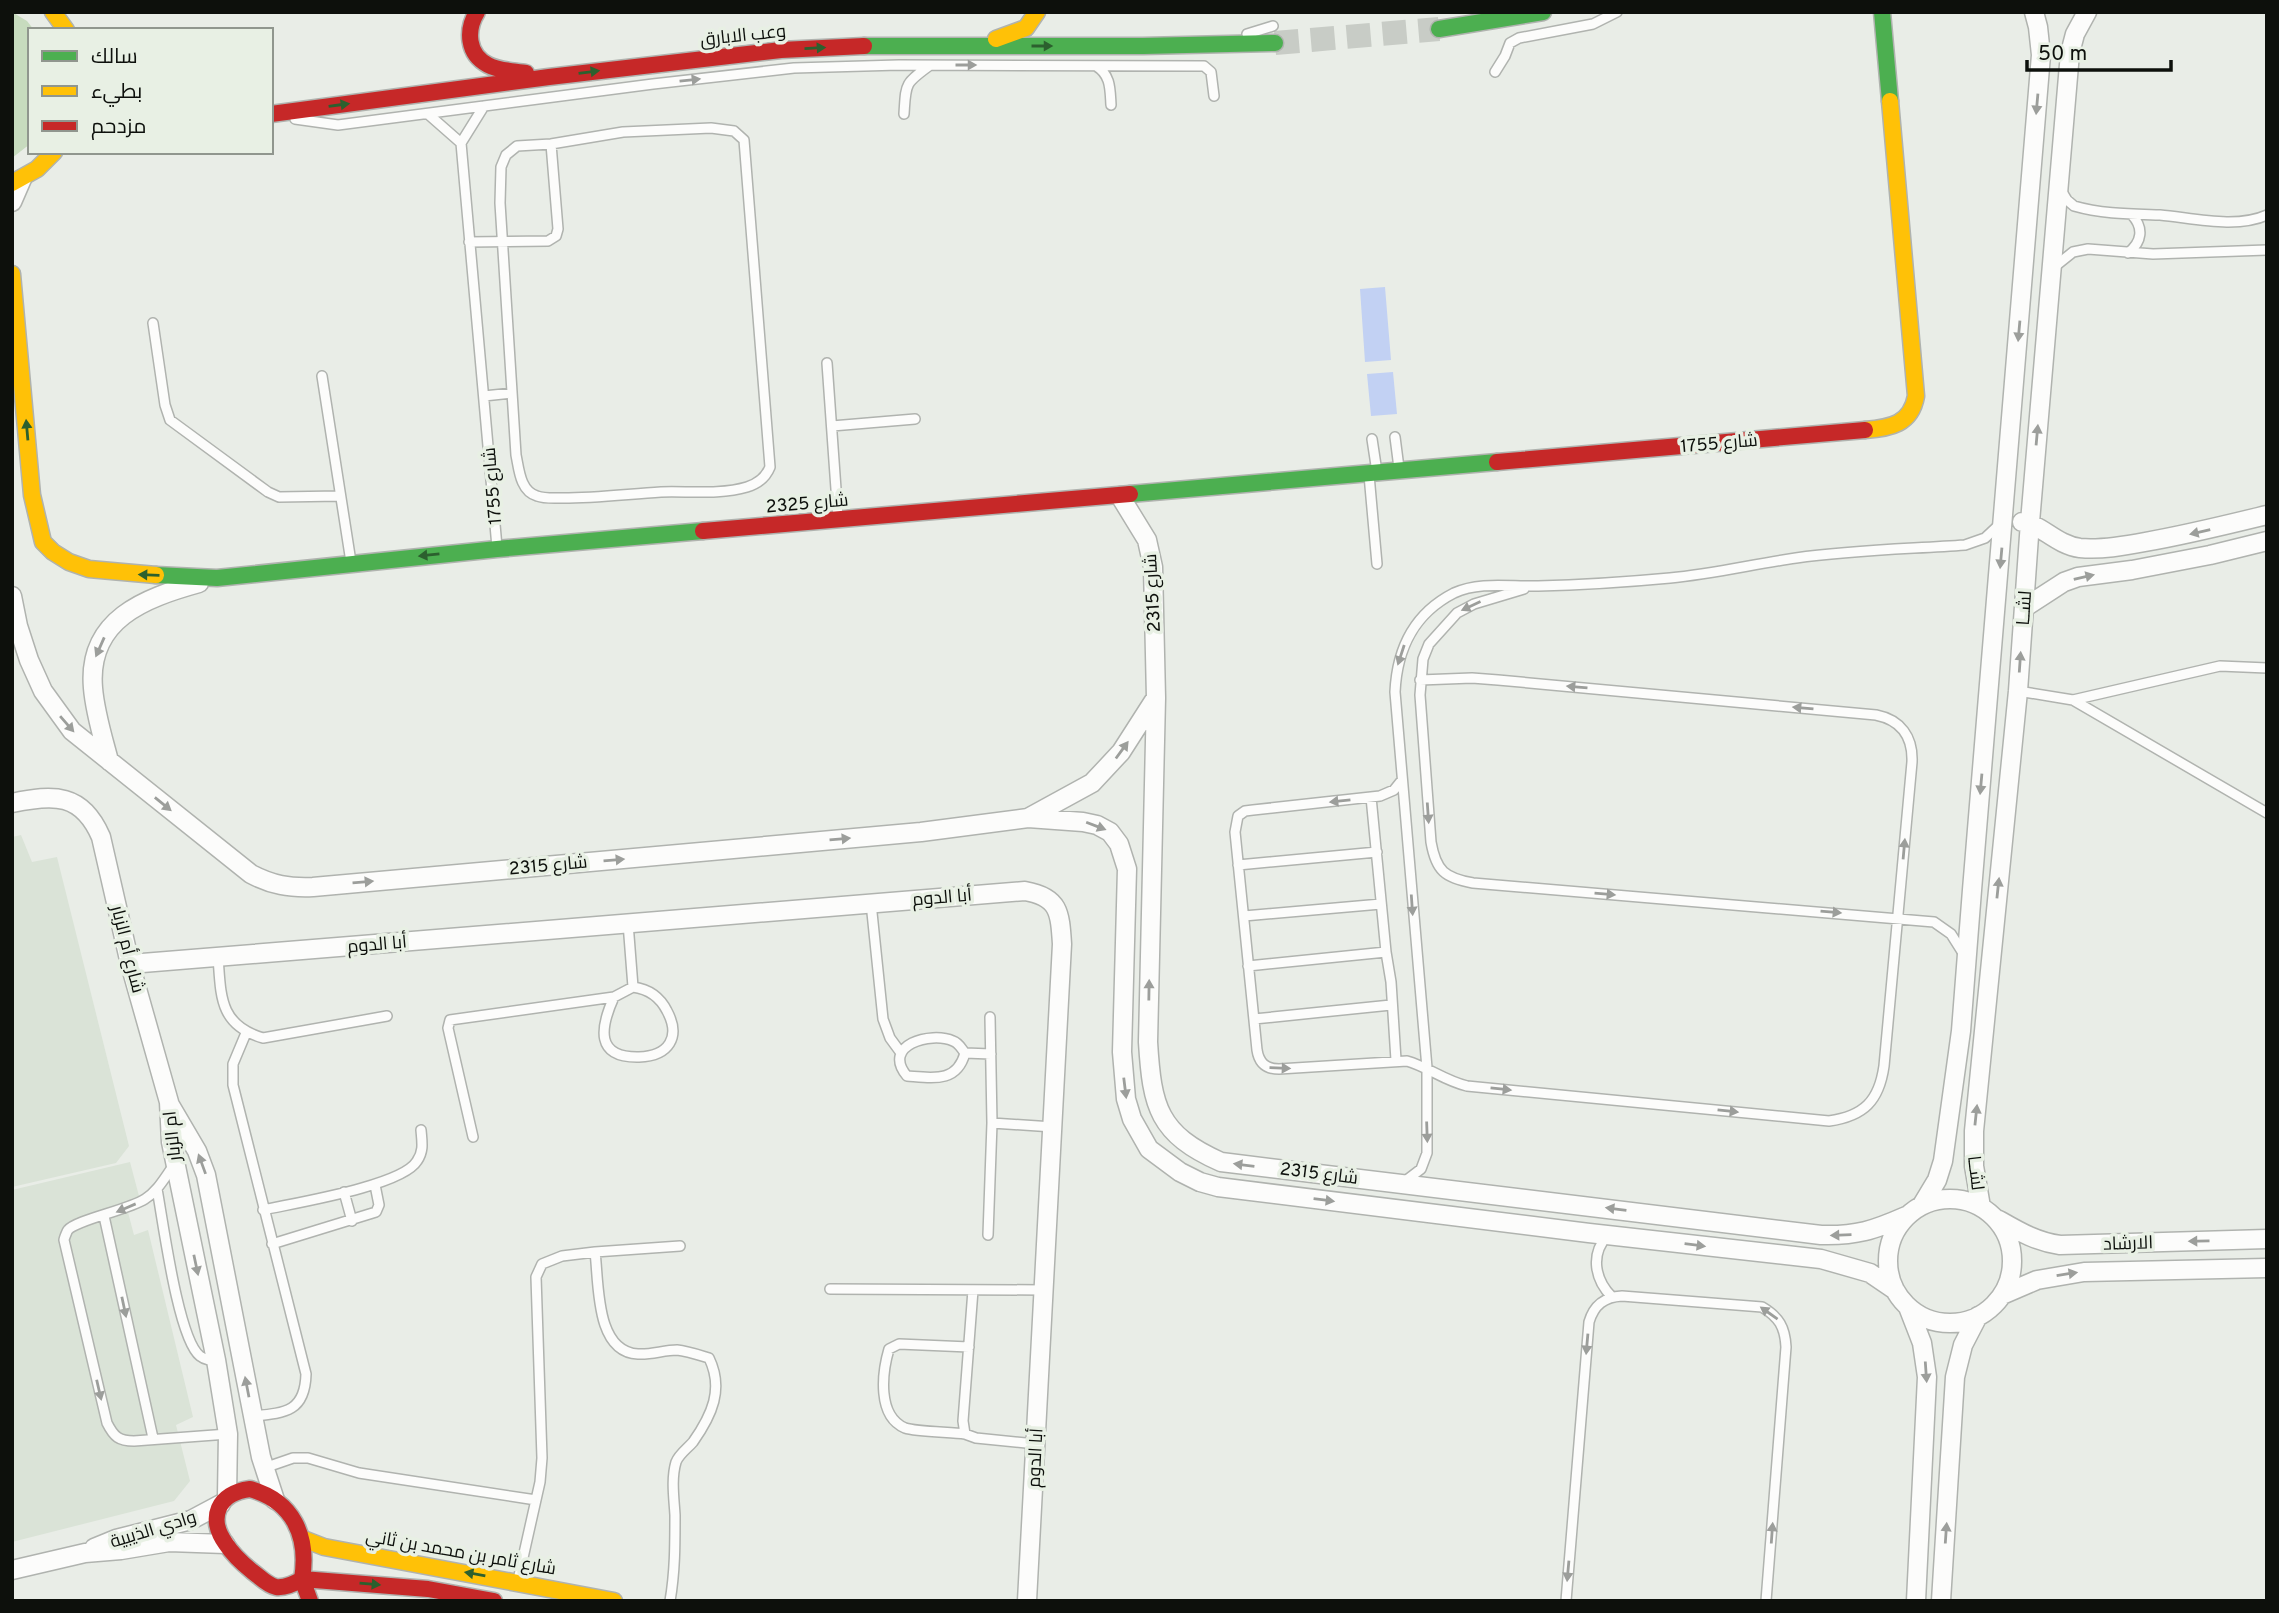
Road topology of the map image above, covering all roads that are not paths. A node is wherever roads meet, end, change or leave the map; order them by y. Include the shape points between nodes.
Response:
1 (53, 12) edge
2 (477, 12) edge
3 (1037, 12) edge
4 (1543, 12) edge
5 (1617, 12) edge
6 (1882, 12) edge
7 (2034, 12) edge
8 (2087, 12) edge
9 (1461, 14) edge
10 (1482, 22) junction
11 (1273, 26) dead end
12 (64, 28) edge
13 (1439, 29) tunnel mouth
14 (1275, 43) tunnel mouth
15 (1223, 45) junction
16 (957, 47) junction
17 (931, 65) junction
18 (1094, 65) junction
19 (1495, 72) dead end
20 (549, 77) junction
21 (1214, 96) dead end
22 (1111, 105) dead end
23 (484, 106) junction
24 (274, 114) edge
25 (428, 114) junction
26 (904, 114) dead end
27 (461, 143) junction
28 (551, 144) junction
29 (49, 158) edge
30 (17, 181) edge
31 (2058, 182) junction
32 (12, 202) edge
33 (2132, 215) junction
34 (2267, 215) edge
35 (470, 242) junction
36 (504, 242) junction
37 (2267, 250) edge
38 (2128, 253) junction
39 (2052, 269) junction
40 (12, 274) edge
41 (153, 323) dead end
42 (827, 363) dead end
43 (322, 376) dead end
44 (512, 393) junction
45 (484, 396) junction
46 (915, 419) dead end
47 (832, 426) junction
48 (1395, 437) dead end
49 (1372, 439) dead end
50 (1399, 470) junction
51 (1373, 473) junction
52 (340, 496) junction
53 (1119, 496) junction
54 (2267, 515) edge
55 (838, 519) junction
56 (2004, 520) junction
57 (2030, 522) junction
58 (2267, 541) edge
59 (497, 549) junction
60 (351, 563) junction
61 (1377, 565) dead end
62 (217, 578) junction
63 (1536, 586) junction
64 (12, 596) edge
65 (2024, 608) junction
66 (2267, 668) edge
67 (1420, 680) junction
68 (2018, 691) junction
69 (1156, 698) junction
70 (2073, 700) junction
71 (109, 761) junction
72 (1402, 780) junction
73 (1371, 797) junction
74 (12, 803) edge
75 (2267, 813) edge
76 (1028, 818) junction
77 (1377, 852) junction
78 (1238, 865) junction
79 (872, 903) junction
80 (1381, 904) junction
81 (1244, 916) junction
82 (1898, 917) junction
83 (628, 923) junction
84 (1386, 952) junction
85 (218, 957) junction
86 (1968, 962) junction
87 (130, 964) junction
88 (1248, 966) junction
89 (633, 987) junction
90 (614, 997) junction
91 (1391, 1005) junction
92 (387, 1016) dead end
93 (990, 1017) dead end
94 (1254, 1019) junction
95 (246, 1033) junction
96 (965, 1052) junction
97 (901, 1053) junction
98 (991, 1054) junction
99 (1396, 1060) junction
100 (1427, 1068) junction
101 (169, 1102) junction
102 (992, 1123) junction
103 (1053, 1127) junction
104 (421, 1130) dead end
105 (473, 1136) dead end
106 (175, 1163) junction
107 (1402, 1183) junction
108 (375, 1185) junction
109 (157, 1189) junction
110 (344, 1192) junction
111 (1922, 1205) junction
112 (1981, 1207) junction
113 (263, 1210) junction
114 (103, 1216) junction
115 (1906, 1216) junction
116 (1996, 1219) junction
117 (352, 1220) junction
118 (988, 1234) dead end
119 (1610, 1234) junction
120 (2267, 1240) edge
121 (272, 1244) junction
122 (680, 1246) dead end
123 (596, 1252) junction
124 (2267, 1268) edge
125 (830, 1289) dead end
126 (972, 1290) junction
127 (1044, 1290) junction
128 (1895, 1290) junction
129 (2002, 1295) junction
130 (1612, 1297) junction
131 (1908, 1307) junction
132 (1978, 1316) junction
133 (969, 1347) junction
134 (216, 1360) junction
135 (253, 1416) junction
136 (228, 1434) junction
137 (965, 1434) junction
138 (153, 1438) junction
139 (1036, 1444) junction
140 (264, 1468) junction
141 (224, 1500) junction
142 (275, 1500) junction
143 (536, 1500) junction
144 (301, 1538) junction
145 (225, 1544) junction
146 (85, 1553) junction
147 (243, 1562) junction
148 (12, 1570) edge
149 (302, 1579) junction
150 (518, 1582) junction
151 (428, 1589) junction
152 (261, 1601) edge
153 (310, 1601) edge
154 (389, 1601) edge
155 (494, 1601) edge
156 (614, 1601) edge
157 (670, 1601) edge
158 (1027, 1601) edge
159 (1566, 1601) edge
160 (1766, 1601) edge
161 (1916, 1601) edge
162 (1941, 1601) edge

1 - 12 street
2 - 20 street via 469,37 482,61 495,68
3 - 16 street via 1030,26 1014,36
4 - 10 street
5 - 19 lane via 1593,24 1519,38 1510,43
6 - 50 street, شارع 1755 via 1917,386 1908,418 1882,429
7 -> 56 street, لشــا via 2041,55
8 - 31 street, لشــا via 2070,53
9 - 10 lane
10 - 13 street
11 - 15 lane, وعب الابارق
14 - 15 street, وعب الابارق
16 -> 15 street, وعب الابارق
20 -> 16 street, وعب الابارق via 781,50
17 -> 18 lane
23 -> 17 lane via 794,68
17 - 26 lane via 910,80
18 - 21 lane via 1203,66 1211,72
18 - 22 lane via 1106,75
24 -> 20 street, وعب الابارق
23 - 25 lane
23 - 27 lane
24 - 25 lane via 338,125
25 - 27 lane
27 - 35 lane, شارع 1755
28 - 36 lane via 517,146 506,155 501,167 500,204
28 - 36 lane via 556,236 548,241
28 - 44 lane via 622,132 711,128 734,131 744,141 770,467 758,482 729,491 536,496 522,482
29 - 30 street
30 - 32 street
31 - 33 lane via 2074,206
31 - 39 street, لشــا
33 - 34 lane via 2232,221
33 - 38 lane via 2141,234
35 - 36 lane
35 - 45 lane, شارع 1755
36 - 44 lane
37 - 38 lane
38 - 39 lane via 2079,250
57 -> 39 street, لشــا
62 -> 40 street via 89,569 69,562 43,542 32,495
41 - 52 lane via 170,419 279,497
42 - 47 lane
43 - 52 lane
44 - 45 lane
45 - 59 lane, شارع 1755
46 - 47 lane
47 - 55 lane
48 - 50 lane
49 - 51 lane
50 - 51 street, شارع 1755
51 - 53 street, شارع 1755
51 - 61 lane
52 - 60 lane
53 - 55 street, شارع 2325
53 - 69 street, شارع 2315 via 1150,549
54 -> 57 street via 2192,534 2097,548 2064,544
55 - 59 street, شارع 2325
56 - 57 street
56 - 63 lane via 1985,538 1965,545 1798,558 1670,578
56 -> 86 street, لشــا
57 - 65 street, لشــا
65 -> 58 street via 2078,577
59 -> 60 street, شارع 1755
60 - 62 street, شارع 1755
62 -> 71 street via 139,603 120,617 100,644 92,687
63 -> 67 lane via 1457,613 1429,645
63 -> 72 lane via 1496,585 1456,592 1414,628 1396,673
64 -> 71 street, شارع 2315 via 18,626 43,691 72,731
68 -> 65 street, لشــا
66 - 70 lane via 2220,666
67 -> 82 lane via 1431,842 1436,863 1449,877 1473,883
82 -> 67 lane via 1913,751 1905,730 1887,717 1472,678
68 - 70 lane
112 -> 68 street, لشــا via 1974,1131
76 -> 69 street, شارع 2315 via 1101,775
107 -> 69 street, شارع 2315 via 1221,1162 1183,1142 1159,1113 1148,1042
70 - 75 lane
71 -> 76 street, شارع 2315 via 251,874 284,887 921,832
72 - 73 lane via 1394,790
72 -> 100 lane
73 - 77 lane
73 -> 78 lane via 1245,811 1235,824
74 - 87 street, شارع أم الزبار via 52,797 76,803 92,819 101,837
76 -> 119 street, شارع 2315 via 1097,825 1119,844 1127,869 1122,1052 1126,1100 1140,1135 1163,1160 1218,1187
77 - 78 lane
77 - 80 lane
78 - 81 lane
79 - 83 street, أبا الدوم
79 - 97 lane via 883,1019
79 - 103 street, أبا الدوم via 1025,891 1050,900 1059,916 1062,944
80 - 81 lane
80 - 84 lane
81 - 88 lane
82 - 86 lane via 1934,922 1951,934
100 -> 82 lane via 1467,1086 1829,1121 1846,1118 1861,1111 1881,1083
83 - 85 street, أبا الدوم
83 - 89 lane
84 - 88 lane
84 - 91 lane
85 - 87 street, أبا الدوم
85 - 95 lane via 225,1008
86 - 111 street, لشــا via 1943,1161
87 - 101 street, شارع أم الزبار
88 - 94 lane
89 - 90 lane
89 - 90 lane via 650,991 674,1023 673,1039 654,1057 623,1058 605,1042 603,1030
90 - 105 lane via 450,1020
91 - 94 lane
91 - 99 lane
92 - 95 lane via 263,1038
93 - 98 lane
94 -> 99 lane via 1258,1058 1271,1069
95 - 113 lane via 233,1064 233,1085
96 - 97 lane via 951,1039 932,1038 915,1041
96 - 97 lane via 958,1070 928,1077 907,1076 901,1069
96 - 98 lane
98 - 102 lane
99 - 100 lane
100 -> 107 lane via 1427,1153 1421,1169
101 - 106 street, ام الزبار
135 -> 101 street, ام الزبار via 206,1175
102 - 103 lane
102 - 118 lane
103 - 127 street, أبا الدوم
104 - 108 lane via 423,1148 416,1164
106 - 109 lane
106 -> 134 street, ام الزبار
115 -> 107 street, شارع 2315 via 1849,1236 1821,1235
108 - 110 lane
108 - 117 lane via 376,1212
109 -> 114 lane via 125,1210
109 - 134 lane via 183,1322 199,1355
110 - 113 lane
110 - 117 lane
111 - 112 street via 1952,1199
111 - 115 street
112 - 116 street
113 - 121 lane
114 -> 138 lane
114 -> 138 lane via 77,1224 64,1240 107,1423 121,1441
115 - 128 street via 1893,1235 1888,1257
120 -> 116 street, الارشاد via 2060,1245 2025,1236
116 - 129 street via 2012,1251 2010,1279
117 - 121 lane
119 -> 128 street, شارع 2315 via 1821,1259 1870,1273
119 - 130 lane via 1599,1248 1596,1266
121 - 135 lane via 306,1386 303,1398 293,1408
122 - 123 lane
123 - 143 lane via 542,1264 536,1277 542,1458
123 - 157 lane via 601,1317 613,1341 637,1354 677,1350 709,1358 713,1366 718,1390 709,1416 677,1459 676,1569
129 -> 124 street, الارشاد via 2038,1280 2084,1272
125 - 126 lane
126 - 127 lane
126 - 133 lane
127 - 139 street, أبا الدوم
128 - 131 street
129 - 132 street
130 -> 159 lane via 1596,1306 1589,1322
160 -> 130 lane via 1785,1330 1776,1315 1762,1307
131 - 132 street via 1947,1323
131 -> 161 street via 1922,1343 1927,1377
162 -> 132 street via 1955,1377 1963,1345
133 - 137 lane
133 - 137 lane via 899,1344 889,1349 885,1362 885,1407 893,1419 906,1428
134 - 136 street, ام الزبار
135 - 140 street, ام الزبار
136 - 138 lane
136 - 141 street, ام الزبار
137 - 139 lane
139 - 158 street, أبا الدوم
140 - 142 street, ام الزبار
140 - 143 lane via 307,1458 359,1473
141 - 142 street via 250,1489
141 - 145 street via 216,1522
141 - 146 street, وادي الذيبية via 191,1520 116,1539
142 - 144 street via 291,1517
143 - 150 lane
144 - 149 street via 305,1558
150 -> 144 street, شارع ثامر بن محمد بن ثاني via 324,1547
145 - 146 street, وادي الذيبية via 169,1542
145 - 147 street
146 - 148 street, وادي الذيبية
147 - 149 street via 277,1587
147 - 152 street
149 -> 151 street
149 - 153 street
150 - 156 street, شارع ثامر بن محمد بن ثاني
151 - 154 street
151 - 155 street

